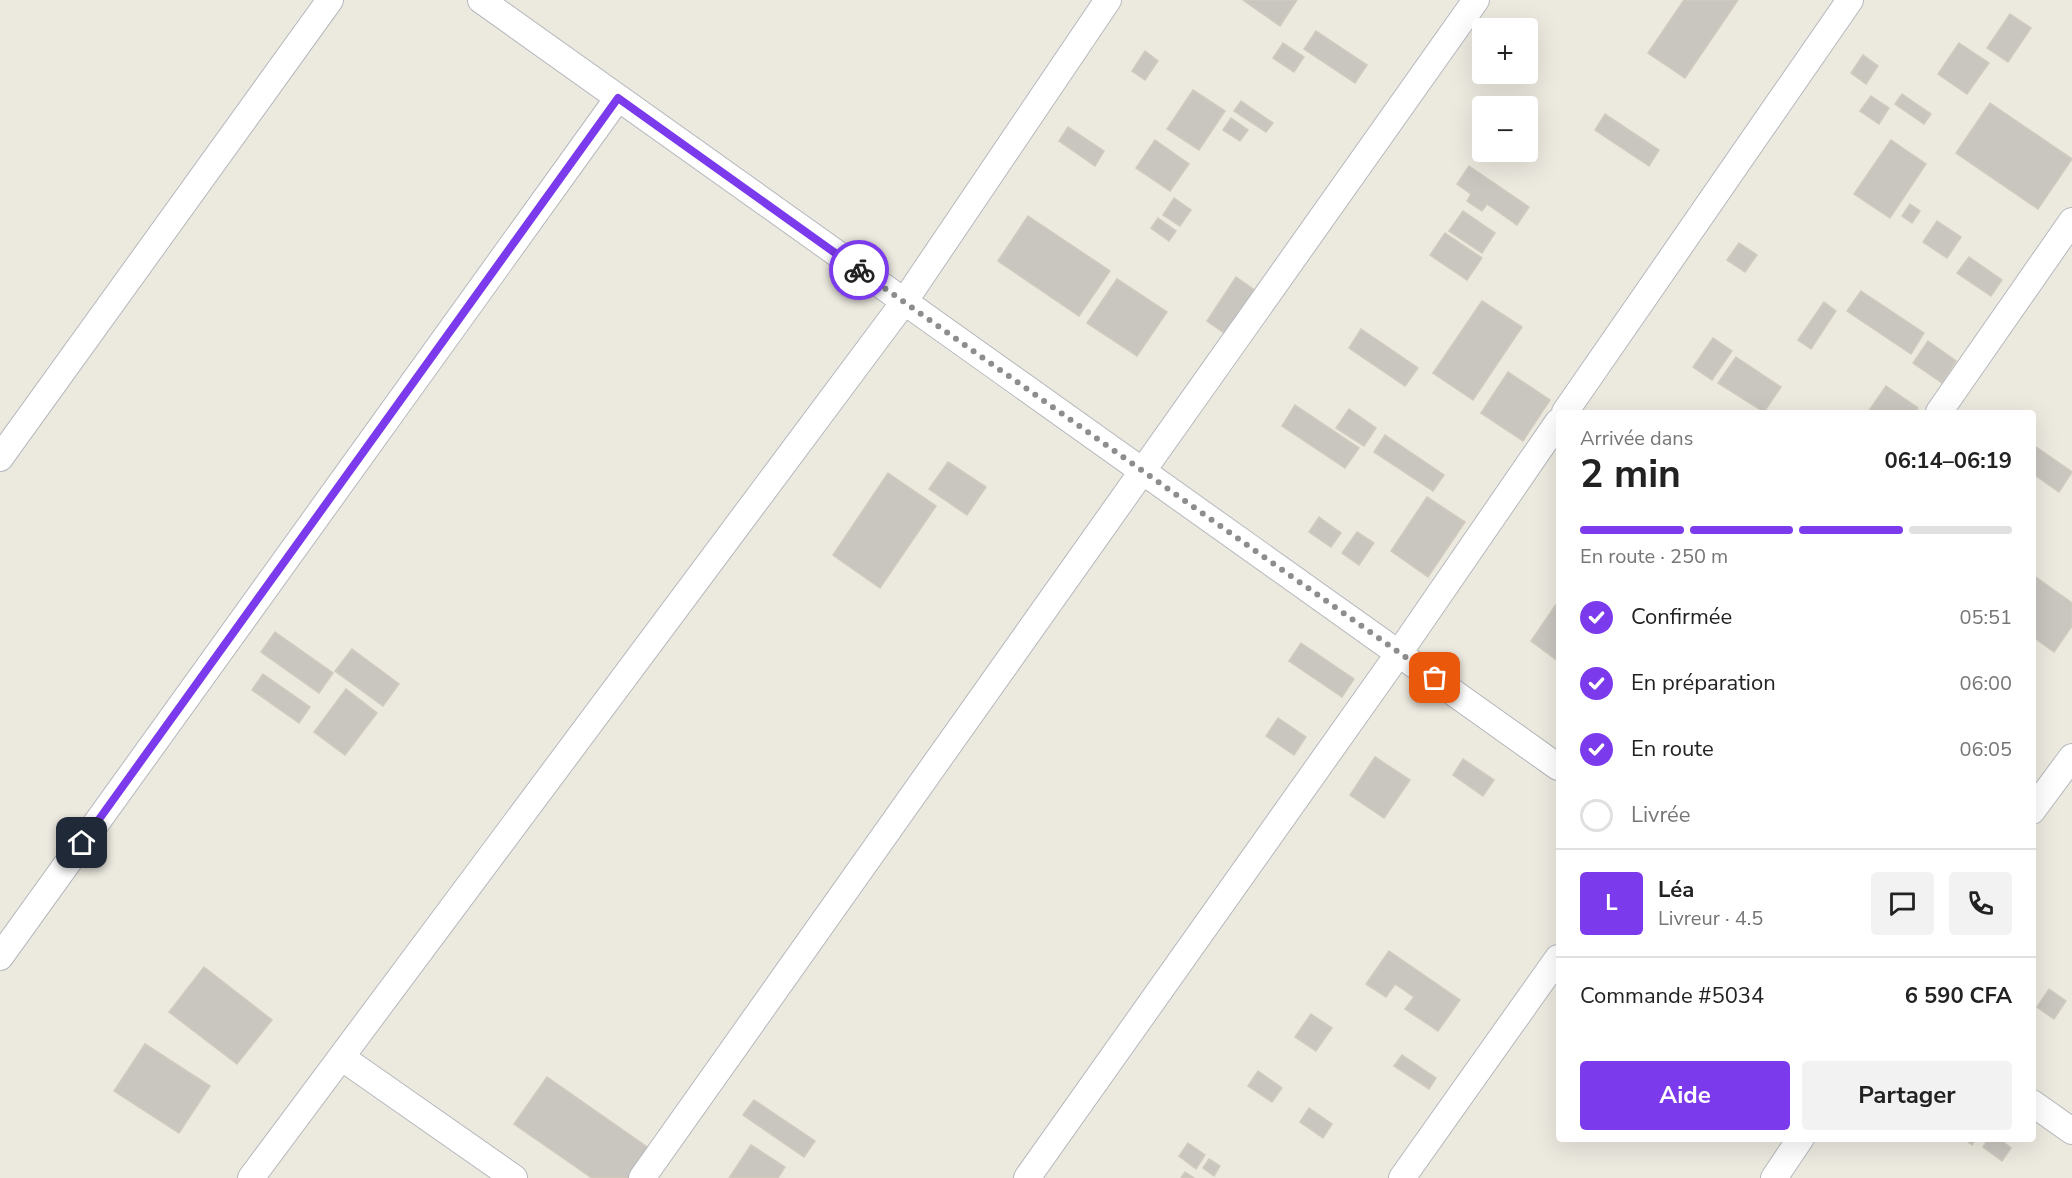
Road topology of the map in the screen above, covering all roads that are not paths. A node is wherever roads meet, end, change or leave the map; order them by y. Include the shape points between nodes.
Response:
1 (330, 0) edge
2 (481, 0) edge
3 (1108, 0) edge
4 (1476, 0) edge
5 (1850, 0) edge
6 (618, 98) junction
7 (2072, 221) edge
8 (904, 302) junction
9 (1566, 410) edge
10 (1940, 410) edge
11 (1556, 425) edge
12 (0, 458) edge
13 (1143, 472) junction
14 (1399, 653) junction
15 (2072, 757) edge
16 (1556, 766) edge
17 (2036, 806) edge
18 (0, 957) edge
19 (1556, 960) edge
20 (341, 1057) junction
21 (2036, 1106) edge
22 (2072, 1131) edge
23 (1798, 1142) edge
24 (251, 1178) edge
25 (514, 1178) edge
26 (642, 1178) edge
27 (1027, 1178) edge
28 (1402, 1178) edge
29 (1774, 1178) edge

1 - 12 street
2 - 6 street
3 - 8 street
4 - 13 street
5 - 9 street
6 - 8 street
6 - 18 street
7 - 10 street
8 - 13 street
8 - 20 street
11 - 14 street
13 - 14 street
13 - 26 street
14 - 16 street
14 - 27 street
15 - 17 street
19 - 28 street
20 - 24 street
20 - 25 street
21 - 22 street
23 - 29 street

